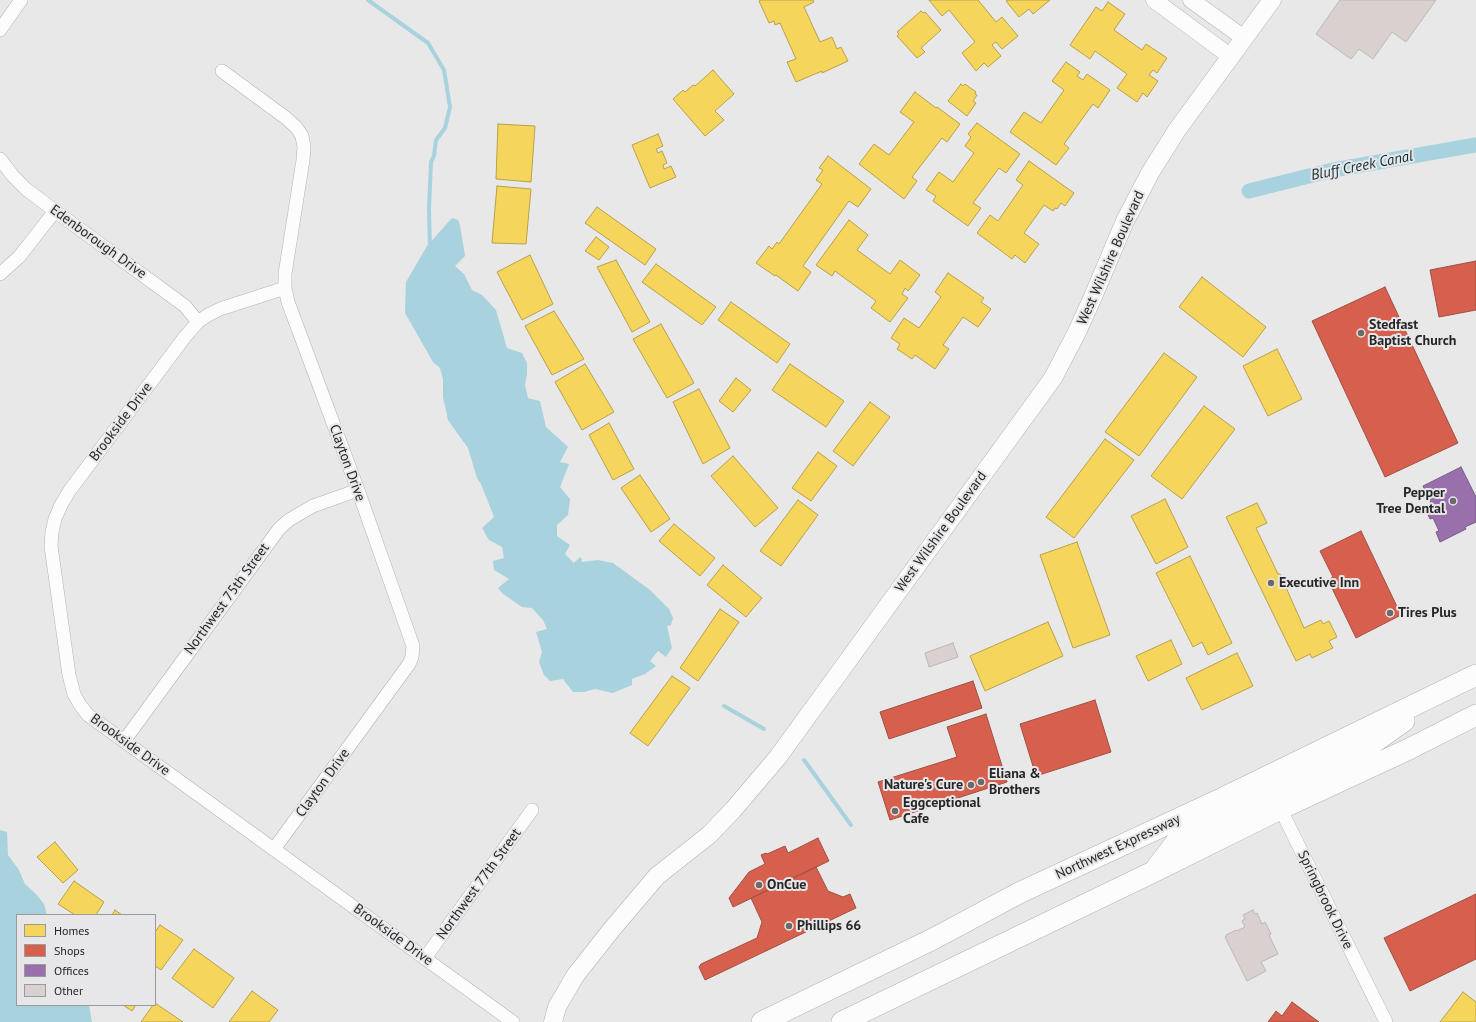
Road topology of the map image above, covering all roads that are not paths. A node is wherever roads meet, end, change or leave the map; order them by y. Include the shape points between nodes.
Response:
1 (21, 0) edge
2 (1154, 0) edge
3 (1191, 0) edge
4 (1272, 0) edge
5 (0, 30) edge
6 (1244, 38) junction
7 (1231, 57) junction
8 (222, 71) dead end
9 (0, 159) edge
10 (55, 211) junction
11 (0, 274) edge
12 (285, 288) junction
13 (198, 322) junction
14 (358, 490) junction
15 (1476, 675) edge
16 (1476, 716) edge
17 (124, 741) junction
18 (1273, 793) junction
19 (532, 810) dead end
20 (274, 849) junction
21 (425, 958) junction
22 (513, 1022) edge
23 (553, 1022) edge
24 (762, 1022) edge
25 (842, 1022) edge
26 (1386, 1022) edge

1 - 5 street
2 - 7 street
3 - 6 street
4 - 6 main road, West Wilshire Boulevard
6 - 7 main road, West Wilshire Boulevard
7 - 23 main road, West Wilshire Boulevard via 1177,130 1150,174 1125,221 1076,334 1053,378 778,757 709,835 657,876 634,903 575,976 556,1007
8 - 12 street, Clayton Drive via 286,118 302,136 303,160 287,256
9 - 10 street, Edenborough Drive via 13,176
10 - 11 street via 19,257
10 - 13 street, Edenborough Drive via 185,306
12 - 13 street, Brookside Drive via 220,309
12 - 14 street, Clayton Drive
13 - 17 street, Brookside Drive via 70,490 58,512 52,532 52,560 74,694 88,715
14 - 17 street, Northwest 75th Street via 313,506 279,529
14 - 20 street, Clayton Drive via 413,646 412,656
15 - 18 highway, Northwest Expressway
16 - 18 highway, Northwest Expressway via 1409,749
17 - 20 street, Brookside Drive
18 - 24 highway, Northwest Expressway via 1019,893 933,939
18 - 25 highway, Northwest Expressway via 1153,872
18 - 26 street, Springbrook Drive
19 - 21 street, Northwest 77th Street
20 - 21 street, Brookside Drive
21 - 22 street, Brookside Drive

